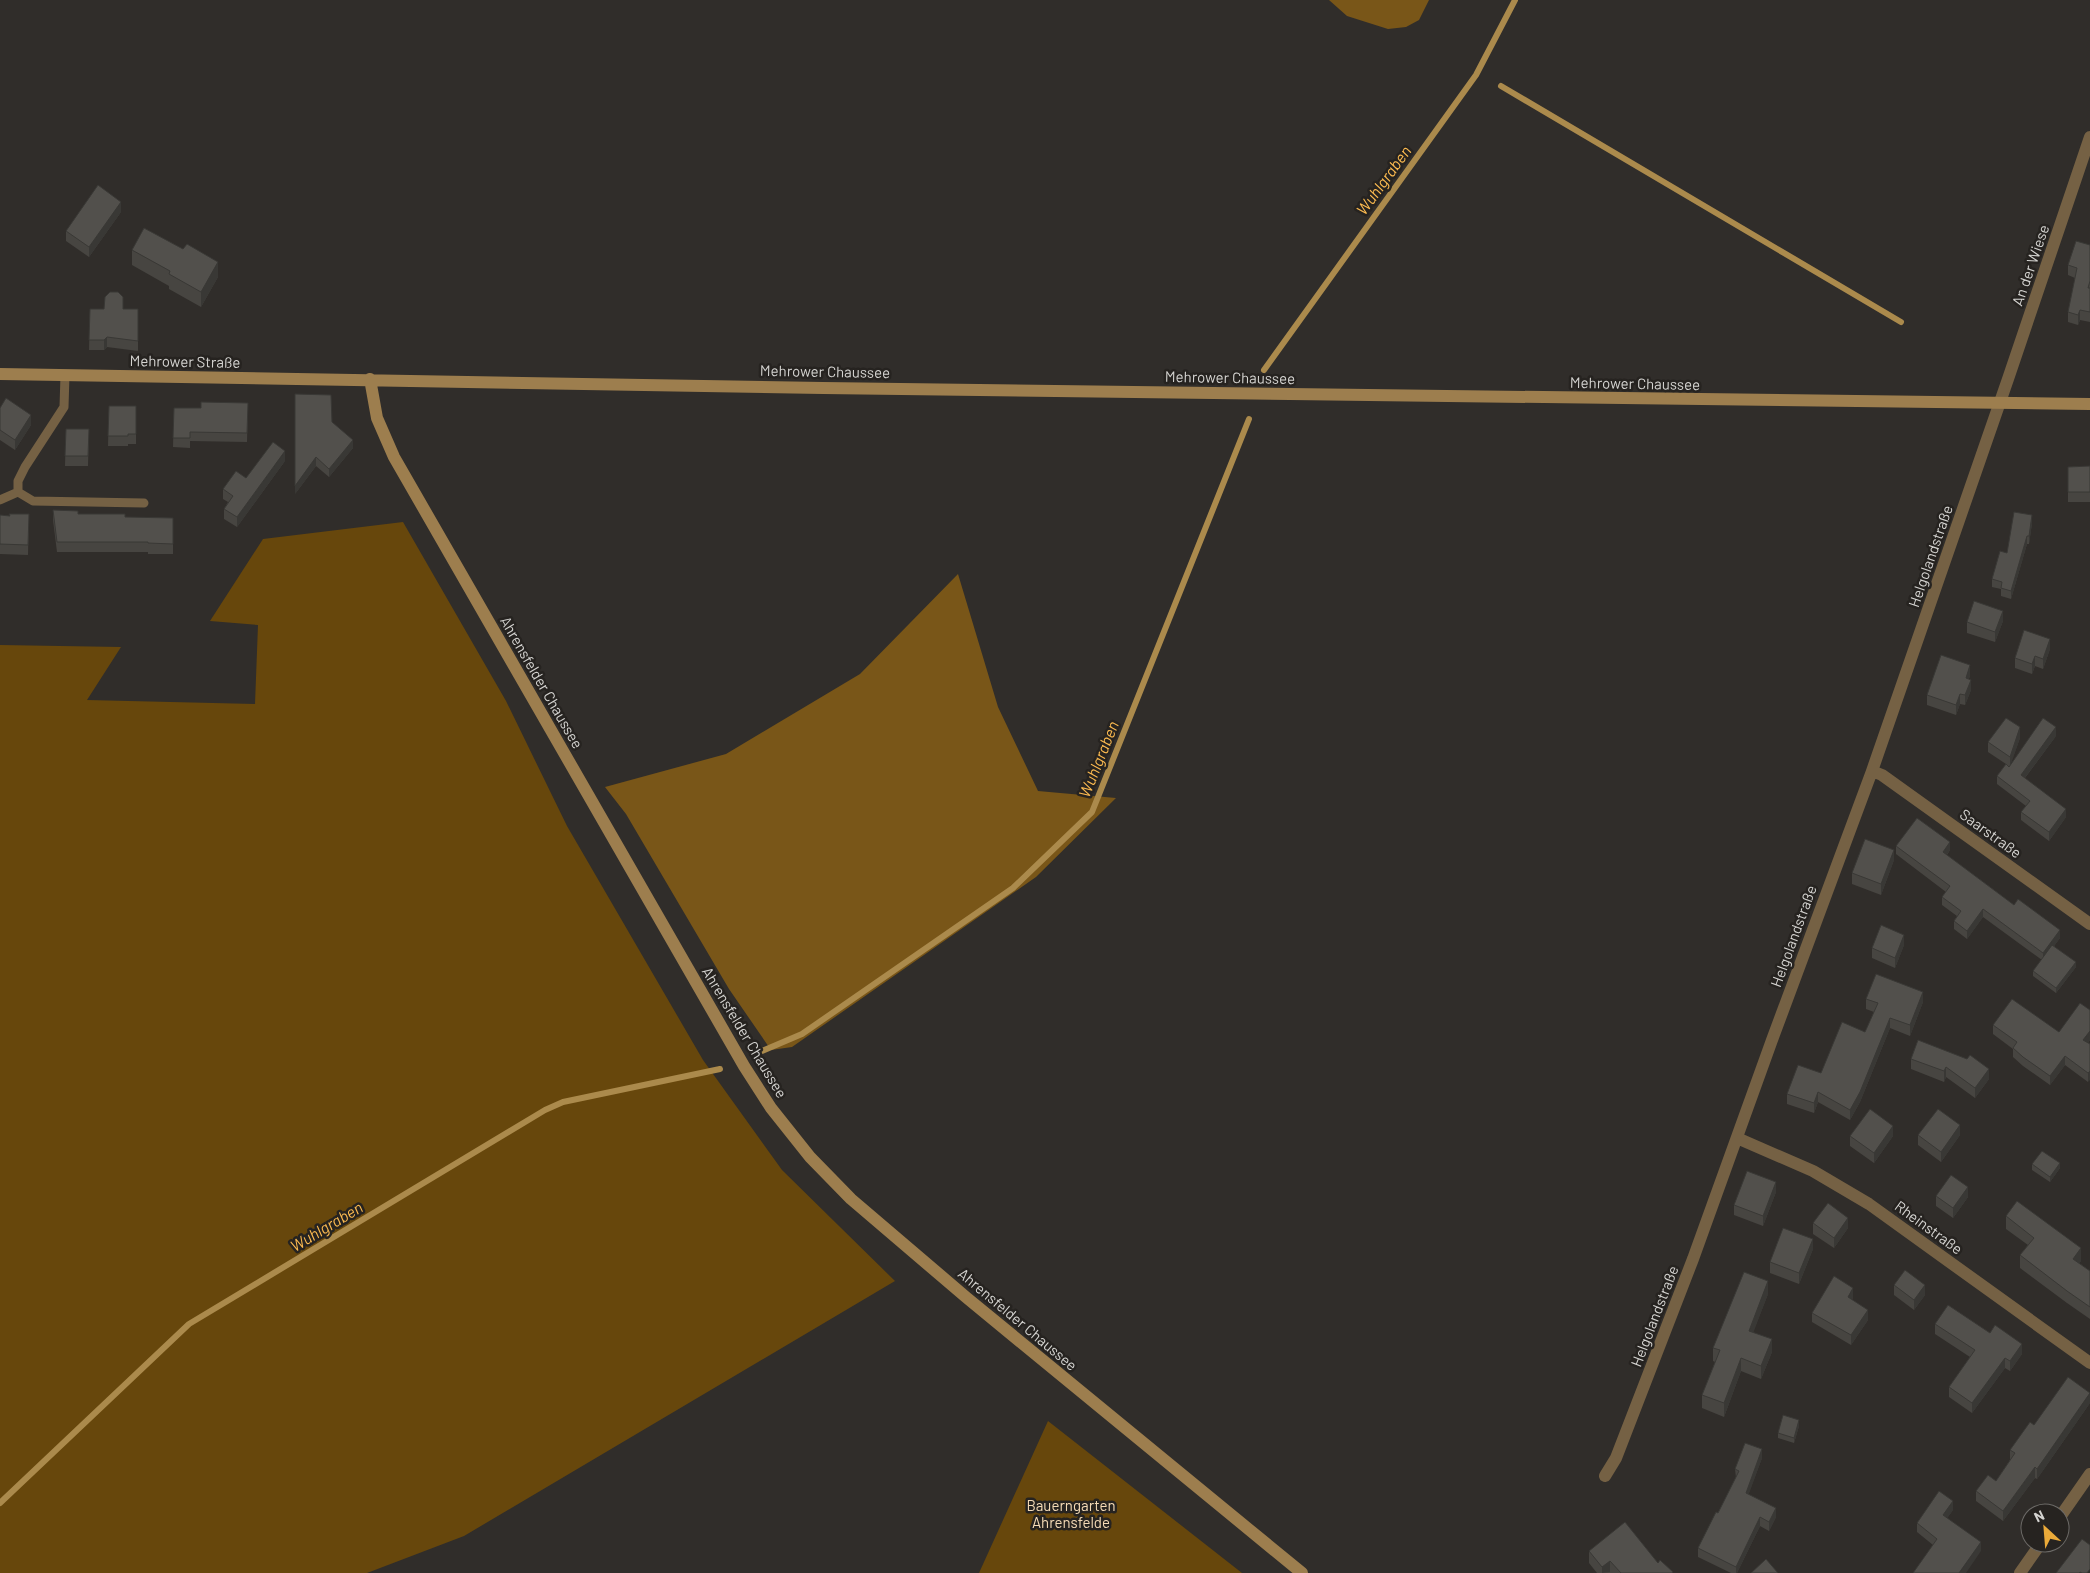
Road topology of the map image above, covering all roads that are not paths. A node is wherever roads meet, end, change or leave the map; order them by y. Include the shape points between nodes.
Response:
1 (2090, 137) edge
2 (0, 374) edge
3 (65, 375) junction
4 (370, 379) junction
5 (2000, 404) junction
6 (2090, 404) edge
7 (18, 492) junction
8 (0, 500) edge
9 (144, 502) dead end
10 (1872, 771) junction
11 (2090, 924) edge
12 (1738, 1138) junction
13 (2090, 1363) edge
14 (2090, 1474) edge
15 (1605, 1476) dead end
16 (2069, 1503) edge
17 (2034, 1553) edge
18 (1302, 1573) edge
19 (2020, 1573) edge

1 - 5 street, An der Wiese
2 - 3 main road, Mehrower Straße
3 - 4 main road, Mehrower Straße
3 - 7 lane via 64,408 25,466 18,481
4 - 5 main road, Mehrower Chaussee
4 - 18 main road, Ahrensfelder Chaussee via 377,418 394,457 744,1066 810,1157 855,1202 967,1298
5 - 6 main road, Mehrower Chaussee
5 - 10 street, Helgolandstraße
7 - 8 lane
7 - 9 lane via 33,501
10 - 11 street, Saarstraße
10 - 12 street, Helgolandstraße
12 - 13 street, Rheinstraße via 1813,1171 1869,1204
12 - 15 street, Helgolandstraße via 1629,1425
14 - 16 street
17 - 19 street

